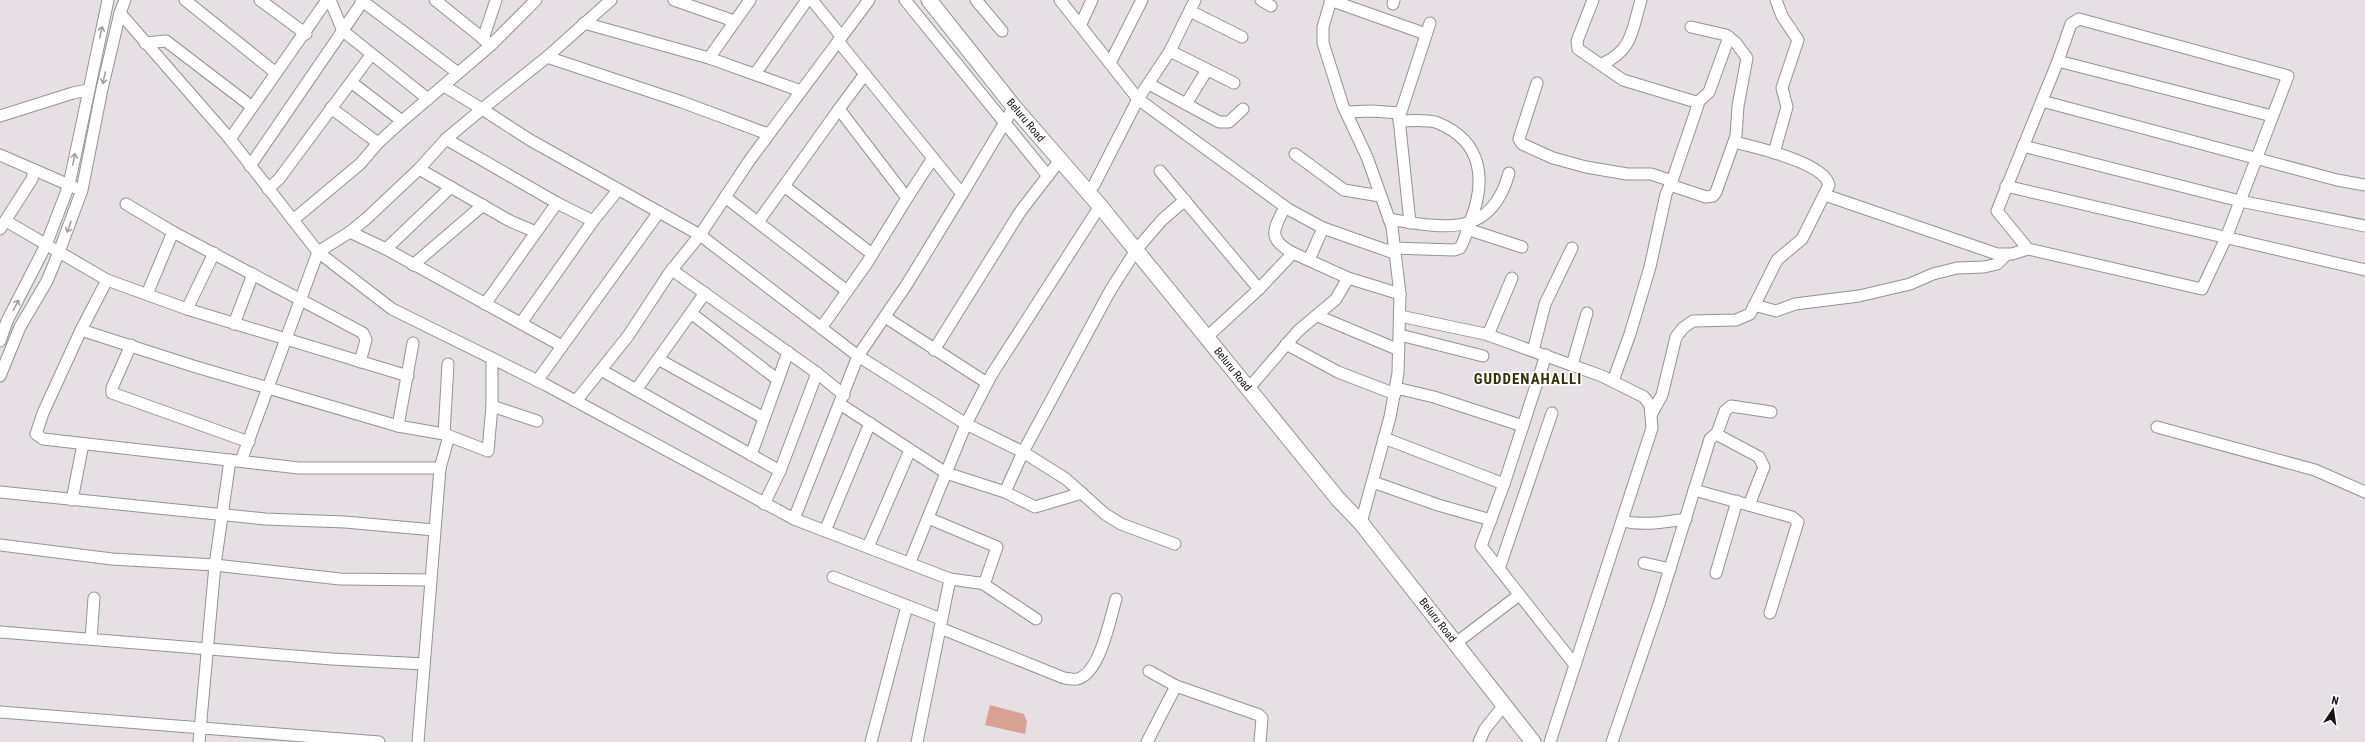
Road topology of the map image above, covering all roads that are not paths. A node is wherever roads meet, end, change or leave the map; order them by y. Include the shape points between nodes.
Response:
1 (108, 0) edge
2 (125, 0) edge
3 (185, 0) edge
4 (260, 0) edge
5 (327, 0) edge
6 (330, 0) edge
7 (435, 0) edge
8 (496, 0) edge
9 (536, 0) edge
10 (611, 0) edge
11 (674, 0) edge
12 (750, 0) edge
13 (807, 0) edge
14 (812, 0) edge
15 (869, 0) edge
16 (905, 0) edge
17 (929, 0) edge
18 (976, 0) edge
19 (1060, 0) edge
20 (1092, 0) edge
21 (1142, 0) edge
22 (1195, 0) edge
23 (1261, 0) edge
24 (1331, 0) edge
25 (1593, 0) edge
26 (1641, 0) edge
27 (1776, 0) edge
28 (362, 1) edge
29 (1271, 6) dead end
30 (1190, 10) junction
31 (120, 13) junction
32 (734, 21) junction
33 (584, 23) junction
34 (1430, 23) dead end
35 (1080, 24) junction
36 (1691, 27) dead end
37 (343, 31) junction
38 (1002, 31) dead end
39 (306, 34) junction
40 (1426, 34) junction
41 (1242, 37) dead end
42 (1729, 37) junction
43 (839, 39) junction
44 (487, 42) junction
45 (145, 43) junction
46 (1170, 51) junction
47 (371, 55) junction
48 (547, 57) junction
49 (709, 58) junction
50 (2058, 61) junction
51 (1110, 63) junction
52 (1602, 64) junction
53 (1208, 70) junction
54 (276, 72) junction
55 (458, 73) junction
56 (755, 74) junction
57 (865, 74) junction
58 (351, 82) junction
59 (1537, 83) dead end
60 (1149, 84) junction
61 (1234, 84) dead end
62 (444, 86) junction
63 (88, 90) junction
64 (801, 90) junction
65 (428, 99) junction
66 (1138, 99) junction
67 (2042, 101) junction
68 (1697, 103) junction
69 (1186, 104) junction
70 (251, 106) junction
71 (1014, 107) junction
72 (331, 108) junction
73 (482, 109) junction
74 (839, 109) junction
75 (1243, 109) dead end
76 (1346, 112) junction
77 (0, 116) edge
78 (2272, 116) junction
79 (1399, 117) junction
80 (402, 121) junction
81 (1005, 123) junction
82 (768, 134) junction
83 (230, 139) junction
84 (446, 139) junction
85 (1734, 142) junction
86 (378, 143) junction
87 (2023, 146) junction
88 (1774, 152) junction
89 (1295, 154) dead end
90 (0, 155) edge
91 (2257, 157) junction
92 (933, 158) junction
93 (1060, 160) junction
94 (250, 166) junction
95 (419, 169) junction
96 (34, 170) junction
97 (1160, 171) dead end
98 (1509, 173) dead end
99 (1048, 176) junction
100 (1671, 183) junction
101 (69, 185) junction
102 (2365, 185) edge
103 (784, 186) junction
104 (2006, 186) junction
105 (451, 187) junction
106 (268, 189) junction
107 (82, 190) junction
108 (618, 190) junction
109 (1087, 190) junction
110 (962, 194) junction
111 (1825, 195) junction
112 (725, 196) junction
113 (1380, 196) junction
114 (907, 198) junction
115 (1185, 200) junction
116 (2240, 201) junction
117 (557, 203) junction
118 (126, 204) dead end
119 (483, 205) junction
120 (1100, 206) junction
121 (1286, 207) junction
122 (659, 212) junction
123 (1389, 219) junction
124 (293, 220) junction
125 (593, 221) junction
126 (758, 222) junction
127 (1410, 223) junction
128 (3, 225) edge
129 (1469, 226) junction
130 (2365, 226) edge
131 (1323, 228) junction
132 (173, 232) junction
133 (350, 232) junction
134 (536, 232) junction
135 (700, 235) junction
136 (2226, 238) junction
137 (46, 244) junction
138 (1522, 247) dead end
139 (1572, 248) dead end
140 (386, 249) junction
141 (2028, 249) junction
142 (1136, 250) junction
143 (1394, 250) junction
144 (59, 252) junction
145 (318, 252) junction
146 (214, 253) junction
147 (1293, 253) junction
148 (872, 254) junction
149 (2006, 255) junction
150 (1309, 260) junction
151 (413, 265) junction
152 (672, 270) junction
153 (2365, 270) edge
154 (253, 274) junction
155 (1348, 278) junction
156 (1512, 278) dead end
157 (107, 280) junction
158 (1259, 289) junction
159 (846, 291) junction
160 (705, 293) junction
161 (146, 294) junction
162 (1400, 294) junction
163 (301, 299) junction
164 (485, 304) junction
165 (1754, 306) junction
166 (187, 309) junction
167 (690, 313) junction
168 (1587, 313) dead end
169 (1318, 316) junction
170 (1400, 316) junction
171 (885, 317) junction
172 (4, 319) edge
173 (521, 323) junction
174 (234, 324) junction
175 (20, 327) junction
176 (821, 328) junction
177 (81, 330) junction
178 (1400, 335) junction
179 (1488, 335) junction
180 (1207, 337) junction
181 (287, 340) junction
182 (0, 341) edge
183 (413, 342) dead end
184 (1286, 344) junction
185 (131, 345) junction
186 (562, 346) junction
187 (934, 350) junction
188 (1399, 350) junction
189 (1533, 351) junction
190 (788, 352) junction
191 (858, 356) junction
192 (1483, 356) dead end
193 (1546, 356) junction
194 (492, 358) junction
195 (658, 359) junction
196 (360, 362) junction
197 (448, 364) dead end
198 (1572, 365) junction
199 (601, 370) junction
200 (817, 373) junction
201 (0, 376) edge
202 (408, 376) junction
203 (537, 380) junction
204 (778, 380) junction
205 (1613, 381) junction
206 (987, 383) junction
207 (1248, 388) junction
208 (269, 389) junction
209 (636, 390) junction
210 (1395, 391) junction
211 (842, 399) junction
212 (576, 401) junction
213 (492, 406) junction
214 (1771, 412) dead end
215 (1552, 413) dead end
216 (1652, 413) junction
217 (764, 418) junction
218 (537, 421) dead end
219 (870, 423) junction
220 (966, 424) junction
221 (398, 426) junction
222 (1523, 426) junction
223 (2157, 428) dead end
224 (1716, 434) junction
225 (446, 435) junction
226 (1384, 438) junction
227 (249, 442) junction
228 (83, 444) junction
229 (910, 450) junction
230 (1023, 452) junction
231 (751, 455) junction
232 (230, 460) junction
233 (241, 461) junction
234 (440, 468) junction
235 (780, 471) junction
236 (946, 474) junction
237 (1373, 482) junction
238 (1504, 484) junction
239 (1694, 490) junction
240 (0, 492) edge
241 (1005, 492) junction
242 (2365, 492) edge
243 (1082, 493) junction
244 (72, 500) junction
245 (1737, 501) junction
246 (764, 504) junction
247 (1749, 505) junction
248 (223, 515) junction
249 (928, 518) junction
250 (1686, 519) junction
251 (794, 520) junction
252 (1491, 520) junction
253 (1622, 521) junction
254 (1361, 523) junction
255 (434, 530) junction
256 (825, 531) junction
257 (1175, 544) dead end
258 (0, 545) edge
259 (868, 547) junction
260 (910, 562) junction
261 (1644, 563) dead end
262 (215, 565) junction
263 (1499, 569) junction
264 (1670, 569) junction
265 (1716, 573) dead end
266 (833, 577) dead end
267 (950, 579) junction
268 (431, 580) junction
269 (982, 583) junction
270 (1519, 595) junction
271 (94, 598) dead end
272 (1116, 599) dead end
273 (907, 606) junction
274 (1770, 613) dead end
275 (1036, 619) dead end
276 (941, 624) junction
277 (0, 632) edge
278 (91, 639) junction
279 (1456, 644) junction
280 (208, 648) junction
281 (423, 664) junction
282 (1575, 665) junction
283 (1149, 671) dead end
284 (1176, 686) junction
285 (1504, 704) junction
286 (0, 712) edge
287 (201, 727) junction
288 (200, 742) edge
289 (379, 742) edge
290 (418, 742) edge
291 (871, 742) edge
292 (917, 742) edge
293 (1147, 742) edge
294 (1260, 742) edge
295 (1479, 742) edge
296 (1533, 742) edge
297 (1550, 742) edge
298 (1612, 742) edge

63 -> 1 street
2 - 31 street
3 - 54 street
4 - 39 street
5 - 39 street
6 - 37 street
7 - 44 street
8 - 44 street
9 - 44 street
10 - 33 street
11 - 32 street
12 - 32 street
13 - 56 street
14 - 43 street
15 - 43 street
16 - 81 street
17 - 71 highway, Beluru Road
18 - 38 street
19 - 35 street
20 - 35 street
21 - 51 street
22 - 30 street
23 - 29 street
24 - 40 street
24 - 76 street via 1323,27 1323,43
25 - 52 street via 1577,46
26 - 52 street via 1626,47 1615,58
27 - 88 street via 1782,16 1798,40 1782,88 1787,107
28 - 37 street
28 - 55 street
30 - 41 street
30 - 46 street
31 - 45 street
31 -> 107 street
32 - 49 street
33 - 48 street
33 - 49 street
34 - 40 street
35 - 51 street
36 - 42 street
37 - 47 street
37 - 94 street
39 - 54 street
40 - 79 street
42 - 68 street via 1709,92
42 - 85 street via 1747,58
43 - 57 street
43 - 64 street
44 - 55 street
45 - 70 street via 166,41
45 - 83 street
46 - 53 street
46 - 60 street
47 - 58 street
47 - 65 street
48 - 73 street
48 - 82 street
49 - 56 street
50 - 67 street
50 - 78 street
50 - 78 street via 2071,24 2079,19 2286,74 2288,79
51 - 66 street
52 - 68 street via 1623,80
53 - 61 street
53 - 69 street
54 - 70 street
55 - 62 street
56 - 64 street
57 - 74 street
57 - 92 street
58 - 72 street
58 - 80 street
59 - 100 street via 1519,139 1522,144 1552,158 1586,167 1627,174 1651,174
60 - 66 street
60 - 69 street
62 - 65 street
62 - 73 street
63 - 77 street
101 -> 63 street
64 - 82 street
65 - 80 street
66 - 109 street via 1094,185
66 - 121 street
67 - 87 street
67 - 91 street
68 - 100 street via 1698,108
69 - 75 street via 1225,123
70 - 83 street
71 - 81 street
71 - 93 highway, Beluru Road
72 - 86 street
72 - 106 street via 279,179
73 - 84 street
73 - 108 street via 530,140
74 - 103 street
74 - 114 street
76 - 79 street via 1372,111
76 - 113 street
78 - 91 street
79 - 127 street
79 - 129 street via 1437,123 1466,141 1475,155 1480,167 1476,207
80 - 86 street
81 - 99 street
81 - 110 street
82 - 112 street
83 - 94 street
84 - 95 street
84 - 117 street
85 - 88 street
85 - 100 street via 1714,196 1706,197
86 - 124 street via 360,164
87 - 104 street
87 - 116 street
88 - 111 street via 1793,158 1823,175 1829,185
89 - 113 street via 1344,190
90 - 96 street
91 - 102 street via 2337,180
91 - 116 street
92 - 110 street
92 - 114 street
93 - 99 street
93 - 109 highway, Beluru Road
94 - 106 street
95 - 105 street
95 - 133 street
96 - 101 street
96 - 128 street via 32,179
97 - 115 street
98 - 129 street via 1501,195 1484,216
99 - 187 street via 1020,212
100 - 205 street via 1666,194 1650,267
101 - 107 street
101 - 137 street
103 - 126 street
103 - 148 street
104 - 136 street
104 - 141 street via 1996,210
105 - 119 street
105 - 140 street
106 - 124 street
107 -> 144 street
108 - 122 street
108 - 125 street
109 - 120 highway, Beluru Road
110 - 171 street
111 - 149 street via 1976,248
111 - 165 street via 1802,238 1777,260
112 - 126 street
112 - 135 street
113 - 123 street
114 - 148 street
115 - 142 street via 1162,220
115 - 158 street
116 - 130 street
116 - 136 street
117 - 125 street
117 - 134 street
118 - 132 street
119 - 134 street
119 - 151 street
120 - 142 highway, Beluru Road
120 - 206 street
121 - 131 street
121 - 147 street via 1277,222 1275,238 1279,246
122 - 135 street
122 - 186 street
123 - 127 street
123 - 143 street
124 - 145 street
125 - 173 street
126 - 159 street
127 - 129 street via 1436,227
128 - 137 street
129 - 138 street
129 - 143 street via 1463,244 1458,250
131 - 143 street
131 - 150 street
132 - 146 street
132 - 161 street
133 - 140 street
133 - 145 street
134 - 164 street
135 - 152 street
135 - 176 street
136 - 141 street via 2202,289
136 - 153 street
137 - 144 street
172 -> 137 street
139 - 189 street via 1545,304
140 - 151 street
141 - 149 street
142 - 180 highway, Beluru Road
142 - 230 street via 1110,291
143 - 162 street
144 - 157 street
144 - 175 street via 47,281
145 - 163 street
145 - 194 street via 392,309
146 - 154 street
146 - 166 street
147 - 150 street
147 - 158 street
148 - 159 street
149 - 165 street via 1997,264 1957,268 1933,274 1910,284 1859,296 1795,304 1776,311
150 - 155 street
151 - 164 street
152 - 160 street
152 - 199 street via 628,336
154 - 163 street
154 - 174 street
155 - 162 street
155 - 169 street via 1336,299
156 - 179 street
157 - 161 street
157 - 177 street
158 - 180 street
159 - 176 street
160 - 167 street
160 - 190 street
161 - 166 street
162 - 170 street
163 - 181 street
163 - 196 street via 366,336
164 - 173 street
165 - 216 street via 1745,318 1693,321 1683,328 1676,337 1662,395
166 - 174 street
167 - 195 street
167 - 204 street
168 - 198 street
169 - 184 street
169 - 188 street
170 - 178 street
170 - 179 street
171 - 187 street
171 - 191 street
172 - 175 street
172 - 182 street
173 - 186 street
174 - 181 street
175 - 201 street
176 - 191 street
177 - 185 street
177 - 228 street via 43,412 36,434 43,439
178 - 188 street
178 - 192 street
179 - 189 street
180 - 207 highway, Beluru Road
181 - 196 street
181 - 208 street
183 - 202 street
184 - 207 street
184 - 210 street via 1338,372
185 - 208 street
185 - 227 street via 112,393
186 - 203 street
187 - 206 street
188 - 210 street
189 - 193 street
190 - 200 street
190 - 204 street
191 - 211 street
191 - 220 street
193 - 198 street
193 - 222 street
194 - 203 street
194 - 213 street
195 - 209 street
195 - 217 street
196 - 202 street
197 - 225 street
198 - 205 street
199 - 209 street
199 - 212 street
200 - 211 street
200 - 235 street
202 - 221 street
203 - 212 street
204 - 217 street
205 - 216 street via 1644,397
206 - 220 street
207 - 254 highway, Beluru Road via 1338,499
208 - 221 street
208 - 227 street
209 - 231 street
210 - 222 street via 1434,397
210 - 226 street
211 - 219 street
211 - 251 street
212 - 246 street
213 - 218 street
213 - 225 street via 489,450
214 - 224 street via 1731,406 1725,411
215 - 263 street
216 - 253 street via 1652,428
217 - 231 street
219 - 229 street
219 - 256 street
220 - 230 street
220 - 236 street
221 - 225 street
222 - 238 street
223 - 242 street via 2315,470
224 - 239 street via 1710,439
224 - 247 street via 1759,457 1763,462 1764,467
225 - 234 street
226 - 237 street
226 - 238 street
227 - 233 street
228 - 232 street
228 - 244 street
229 - 236 street
229 - 259 street
230 - 241 street
230 - 243 street via 1066,479
231 - 235 street
232 - 233 street
232 - 248 street
233 - 234 street via 299,468
234 - 255 street
235 - 246 street
236 - 241 street
236 - 249 street
237 - 252 street
237 - 254 street
238 - 252 street
239 - 245 street
239 - 250 street
240 - 244 street
241 - 243 street via 1035,508
243 - 257 street via 1105,514 1122,524
244 - 248 street
245 - 247 street
245 - 265 street
246 - 251 street
247 - 274 street via 1792,516 1798,522
248 - 255 street
248 - 262 street
249 - 260 street
249 - 269 street via 997,547 985,582
250 - 253 street via 1632,523
250 - 264 street
251 - 256 street
252 - 263 street via 1481,546
253 - 282 street
254 - 279 highway, Beluru Road
255 - 268 street
256 - 259 street
258 - 262 street via 112,559
259 - 260 street
260 - 267 street
261 - 264 street
262 - 268 street via 340,579
262 - 280 street
263 - 270 street
264 - 298 street
266 - 273 street
267 - 269 street
267 - 276 street
268 - 281 street
269 - 275 street
270 - 279 street
270 - 282 street
271 - 278 street
272 - 276 street via 1095,665 1087,674 1077,679 1064,678
273 - 276 street
273 - 291 street
276 - 292 street
277 - 278 street
278 - 280 street
279 - 285 highway, Beluru Road
280 - 281 street
280 - 287 street
281 - 290 street
282 - 297 street
283 - 284 street
284 - 293 street
284 - 294 street via 1259,716 1262,718
285 - 295 street via 1484,729
285 - 296 highway, Beluru Road
286 - 287 street
287 - 288 street
287 - 289 street

